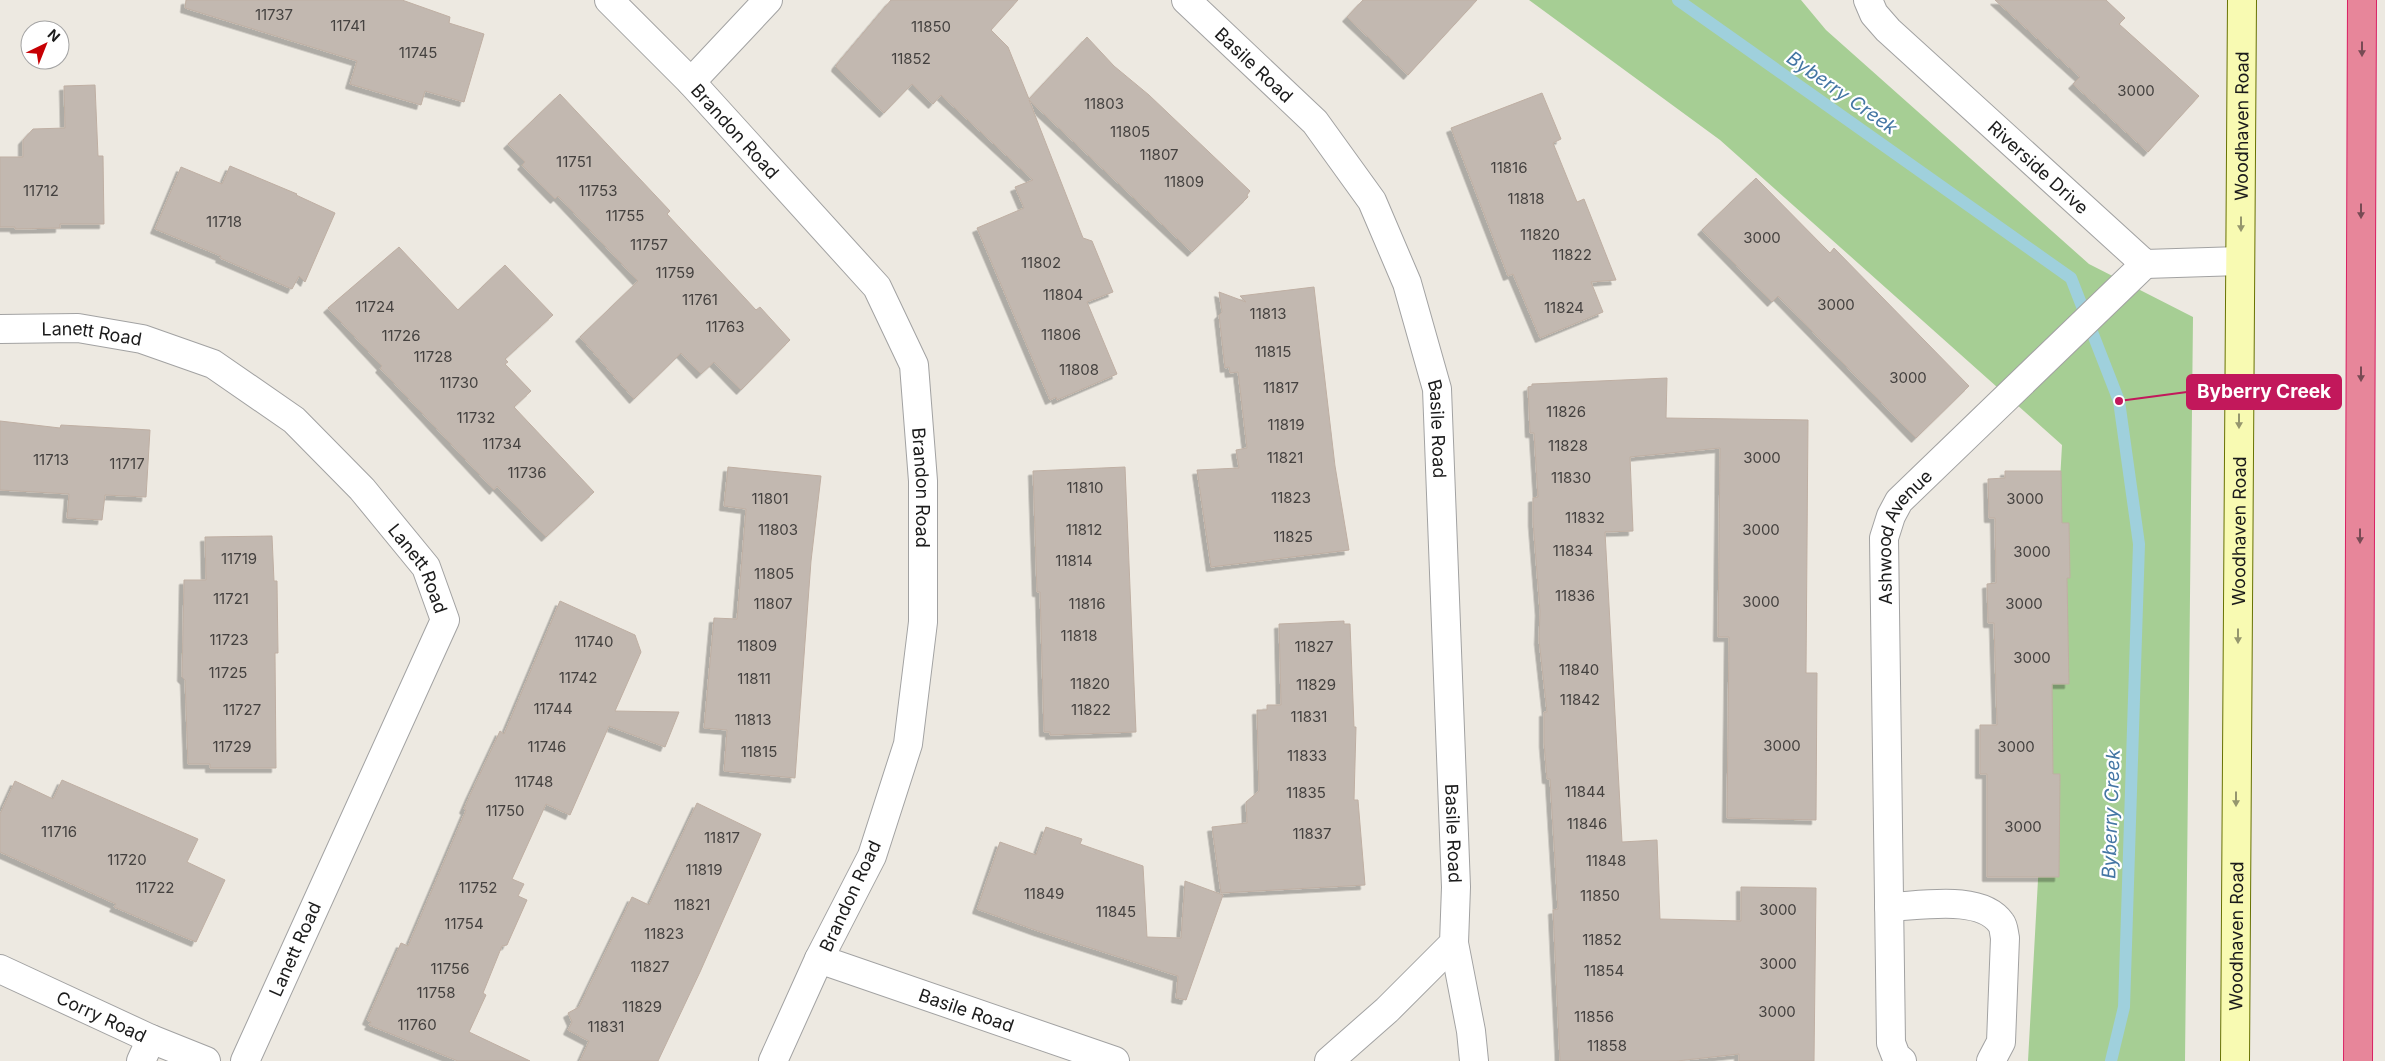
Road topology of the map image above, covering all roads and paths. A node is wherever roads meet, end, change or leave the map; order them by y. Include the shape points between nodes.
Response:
1 (609, 0) edge
2 (768, 0) edge
3 (1186, 0) edge
4 (1868, 0) edge
5 (2242, 0) edge
6 (2362, 0) edge
7 (691, 82) junction
8 (2240, 261) junction
9 (2145, 264) junction
10 (0, 329) edge
11 (1889, 907) junction
12 (1454, 943) junction
13 (819, 959) junction
14 (0, 969) edge
15 (146, 1050) edge
16 (206, 1061) edge
17 (245, 1061) edge
18 (773, 1061) edge
19 (1115, 1061) edge
20 (1329, 1061) edge
21 (1474, 1061) edge
22 (1902, 1061) edge
23 (1991, 1061) edge
24 (2234, 1061) edge
25 (2358, 1061) edge

1 - 7 street, Brandon Road
2 - 7 street
3 - 12 street, Basile Road via 1315,122 1372,201 1409,292 1437,389 1456,887
4 - 9 street, Riverside Drive via 1874,14 1888,30
5 -> 8 main road, Woodhaven Road
6 -> 25 highway
7 - 13 street, Brandon Road via 877,287 914,365 923,482 923,622 908,744 872,856
8 - 9 street
8 -> 24 main road, Woodhaven Road
9 - 11 street, Ashwood Avenue via 1915,485 1899,501 1891,516 1884,538
10 - 17 street, Lanett Road via 78,328 142,339 213,364 294,420 362,489 426,567 444,620
11 - 22 street, Ashwood Avenue via 1891,1043 1896,1056
11 - 23 street via 1967,904 1988,912 2002,923 2006,938 2001,1042
12 - 20 street via 1388,1010
12 - 21 street, Basile Road
13 - 18 street, Brandon Road
13 - 19 street, Basile Road
14 - 15 street, Corry Road
15 - 16 street, Corry Road

